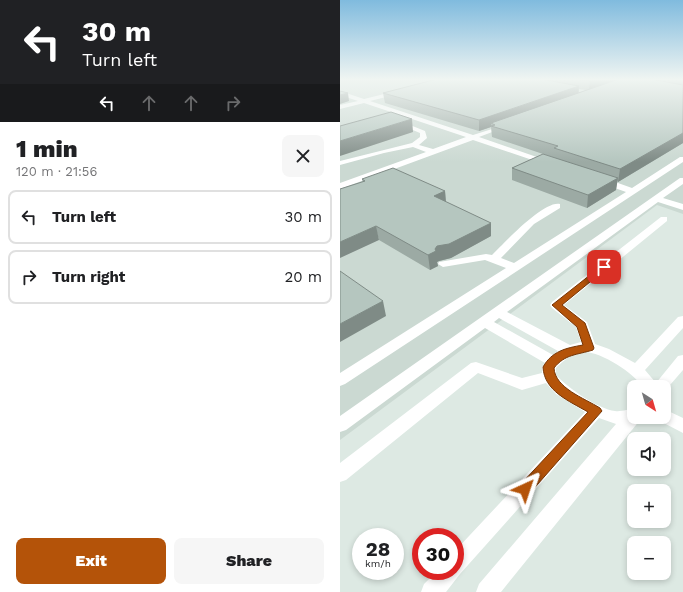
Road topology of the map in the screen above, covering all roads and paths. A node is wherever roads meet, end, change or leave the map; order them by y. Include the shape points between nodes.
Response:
1 (380, 107) edge
2 (395, 121) edge
3 (515, 122) edge
4 (473, 137) junction
5 (414, 145) junction
6 (433, 152) junction
7 (683, 159) edge
8 (340, 163) edge
9 (560, 166) edge
10 (597, 179) edge
11 (683, 180) edge
12 (340, 186) edge
13 (633, 191) junction
14 (657, 199) junction
15 (557, 206) dead end
16 (683, 207) edge
17 (664, 219) dead end
18 (494, 259) junction
19 (443, 264) dead end
20 (515, 267) junction
21 (498, 312) junction
22 (683, 320) edge
23 (485, 322) junction
24 (589, 348) junction
25 (569, 351) junction
26 (683, 360) edge
27 (553, 361) junction
28 (636, 370) junction
29 (549, 377) junction
30 (340, 380) edge
31 (646, 380) edge
32 (667, 380) edge
33 (596, 411) junction
34 (627, 416) edge
35 (671, 419) edge
36 (627, 423) edge
37 (340, 425) edge
38 (683, 426) edge
39 (340, 474) edge
40 (464, 556) edge
41 (443, 580) edge
42 (432, 592) edge
43 (487, 592) edge

1 - 4 street
2 - 5 street via 423,132 424,138
3 - 4 street
4 - 6 street
4 - 9 street
5 - 6 street
5 - 8 street
6 - 12 street
7 - 13 street
10 - 13 street
11 - 14 street
13 - 20 street
14 - 16 street
14 - 21 street
15 - 18 street via 531,222
17 - 24 street via 556,305 582,325
18 - 19 street via 474,258
18 - 20 street
20 - 30 street
21 - 23 street
21 - 25 street
22 - 28 street
23 - 27 street
23 - 37 street
24 - 25 street
24 - 28 street
25 - 27 street
26 - 32 street
27 - 29 street via 548,367
28 - 31 street
29 - 33 street via 561,390
29 - 39 street via 522,384 476,367
33 - 34 street via 616,418
33 - 40 street
35 - 38 street
36 - 43 street
41 - 42 street

